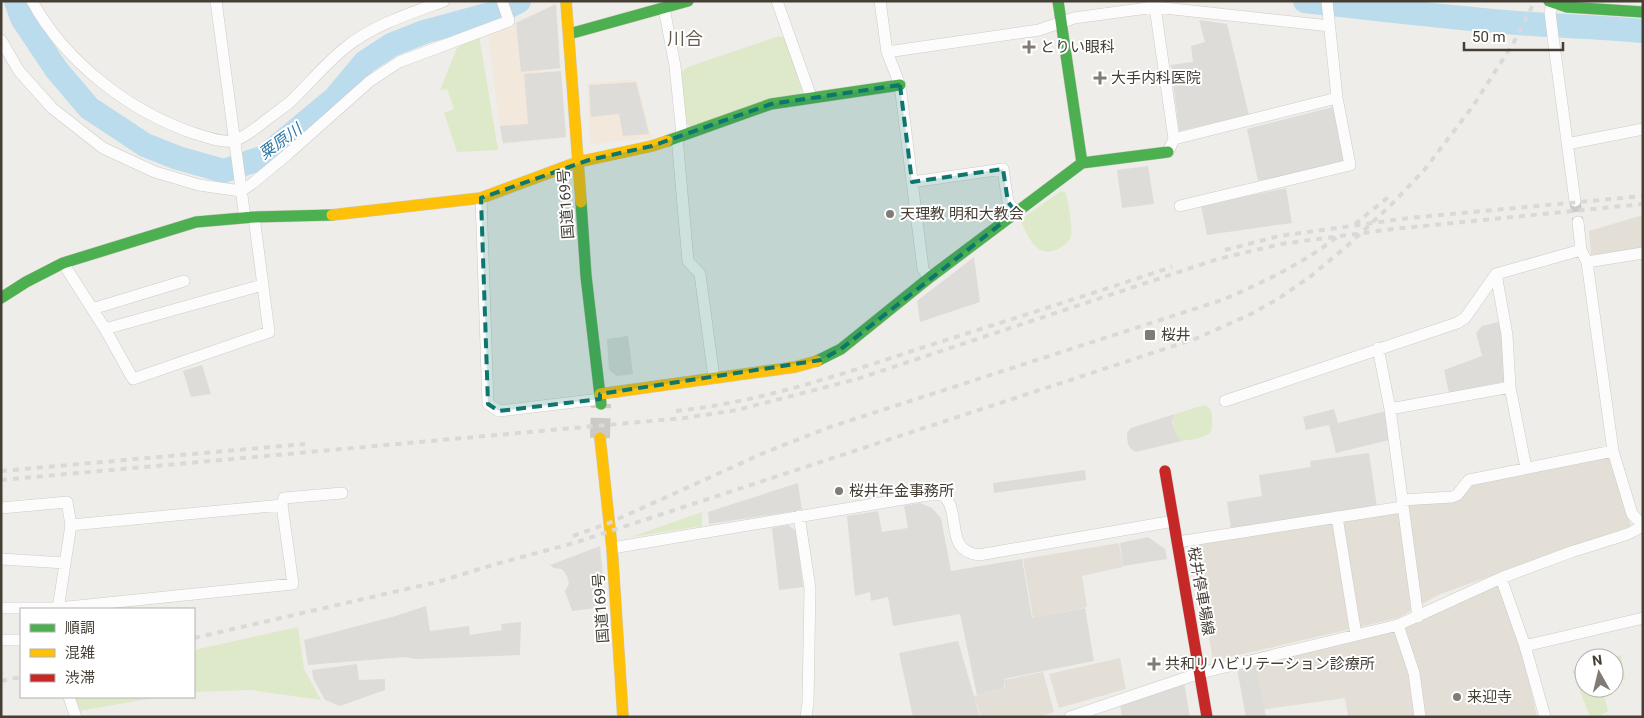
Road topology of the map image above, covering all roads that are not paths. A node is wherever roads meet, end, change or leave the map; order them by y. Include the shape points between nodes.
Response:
1 (32, 1) edge
2 (216, 1) edge
3 (444, 1) edge
4 (502, 1) edge
5 (566, 1) edge
6 (688, 1) edge
7 (777, 1) edge
8 (880, 1) edge
9 (1058, 1) edge
10 (1142, 1) edge
11 (1327, 1) edge
12 (1551, 6) edge
13 (1155, 7) junction
14 (664, 8) junction
15 (1643, 12) edge
16 (1329, 21) junction
17 (1060, 22) junction
18 (569, 34) junction
19 (1, 40) edge
20 (887, 52) junction
21 (900, 85) junction
22 (811, 97) junction
23 (1337, 98) junction
24 (1643, 129) edge
25 (680, 136) junction
26 (1174, 139) junction
27 (235, 142) junction
28 (1567, 144) junction
29 (1168, 152) joint
30 (578, 162) junction
31 (1082, 163) junction
32 (912, 182) junction
33 (241, 188) junction
34 (480, 198) junction
35 (1575, 202) tunnel mouth
36 (1180, 206) dead end
37 (1016, 212) junction
38 (250, 217) junction
39 (1578, 222) tunnel mouth
40 (1581, 250) junction
41 (1643, 254) edge
42 (1586, 262) junction
43 (63, 263) junction
44 (1496, 274) junction
45 (930, 278) junction
46 (184, 281) dead end
47 (262, 285) junction
48 (1, 298) edge
49 (92, 309) junction
50 (105, 329) junction
51 (1378, 348) junction
52 (714, 378) junction
53 (1510, 387) junction
54 (600, 399) junction
55 (1225, 401) dead end
56 (1390, 409) junction
57 (600, 438) tunnel mouth
58 (1613, 451) junction
59 (1526, 468) junction
60 (1165, 471) dead end
61 (342, 493) dead end
62 (1402, 504) junction
63 (282, 505) junction
64 (1, 508) edge
65 (799, 516) junction
66 (1337, 517) junction
67 (1174, 520) junction
68 (71, 525) junction
69 (1643, 526) edge
70 (1178, 542) junction
71 (612, 548) junction
72 (1, 559) edge
73 (65, 563) junction
74 (1500, 578) junction
75 (1, 608) edge
76 (20, 608) edge
77 (58, 608) edge
78 (67, 608) edge
79 (1418, 617) junction
80 (1643, 618) edge
81 (1398, 626) junction
82 (1356, 635) junction
83 (1, 640) edge
84 (20, 640) edge
85 (1525, 646) junction
86 (1200, 673) junction
87 (69, 698) edge
88 (76, 716) edge
89 (623, 717) edge
90 (806, 717) edge
91 (1070, 717) edge
92 (1207, 717) edge
93 (1420, 717) edge
94 (1545, 717) edge

1 - 27 street via 40,17 67,50 125,99 178,128 212,139
2 - 27 street
3 - 27 street via 379,27 347,46 288,103
4 - 33 street via 509,21 398,62 370,81 253,183
5 - 18 main road, 国道169号
6 - 14 main road
7 - 22 street
8 - 20 street
9 - 17 main road
10 - 13 street
11 - 16 street
12 - 15 main road
12 - 28 street
13 - 16 street
13 - 17 street
13 - 26 street
14 - 18 main road
14 - 25 street via 675,66
16 - 23 street
17 - 20 street via 1040,30
17 - 31 main road
18 - 30 main road, 国道169号
19 - 33 street via 19,71 52,108 104,148 155,172 199,185
20 - 21 street
21 - 22 main road
21 - 32 street
22 - 25 main road via 771,104
23 - 26 street
23 - 36 street via 1350,165
24 - 28 street
25 - 30 main road via 652,146
25 - 52 street via 688,261 700,274
26 - 29 street
27 - 33 street
28 - 35 street
29 - 31 main road
30 - 34 main road
30 - 54 main road, 国道169号 via 586,276
31 - 37 main road
32 - 37 street via 1003,169 1008,202
32 - 45 street via 923,269
33 - 38 street
34 - 38 main road via 320,216
34 - 54 street via 488,404 500,411
37 - 45 main road
38 - 43 main road via 196,222
38 - 47 street
39 - 40 street
40 - 42 street
40 - 44 street
41 - 42 street
42 - 58 street
43 - 48 main road
43 - 49 street
44 - 51 street via 1465,318
44 - 53 street via 1507,335
45 - 52 main road via 841,349 820,360 795,367
46 - 49 street
47 - 50 street
47 - 50 street via 270,332 133,378
49 - 50 street
51 - 55 street
51 - 56 street
52 - 54 main road
53 - 56 street
53 - 59 street
56 - 62 street
57 - 71 main road, 国道169号
58 - 59 street
58 - 69 street via 1632,514
59 - 62 street via 1469,480 1452,497
60 - 67 main road, 桜井停車場線
61 - 63 street via 284,498
62 - 66 street
62 - 79 street
63 - 68 street
63 - 78 street via 293,584
64 - 68 street via 67,502
65 - 67 street via 944,495 950,505 958,544 968,553 979,555
65 - 71 street
65 - 90 street via 810,588
66 - 70 street
66 - 82 street
67 - 70 main road, 桜井停車場線
68 - 73 street
69 - 74 street
70 - 86 main road, 桜井停車場線
71 - 89 main road, 国道169号
72 - 73 street
73 - 77 street
74 - 79 street
74 - 85 street
75 - 76 street
79 - 81 street
80 - 85 street
81 - 82 street
81 - 93 street via 1414,673
82 - 86 street
83 - 84 street
85 - 94 street
86 - 91 street
86 - 92 main road, 桜井停車場線
87 - 88 street

